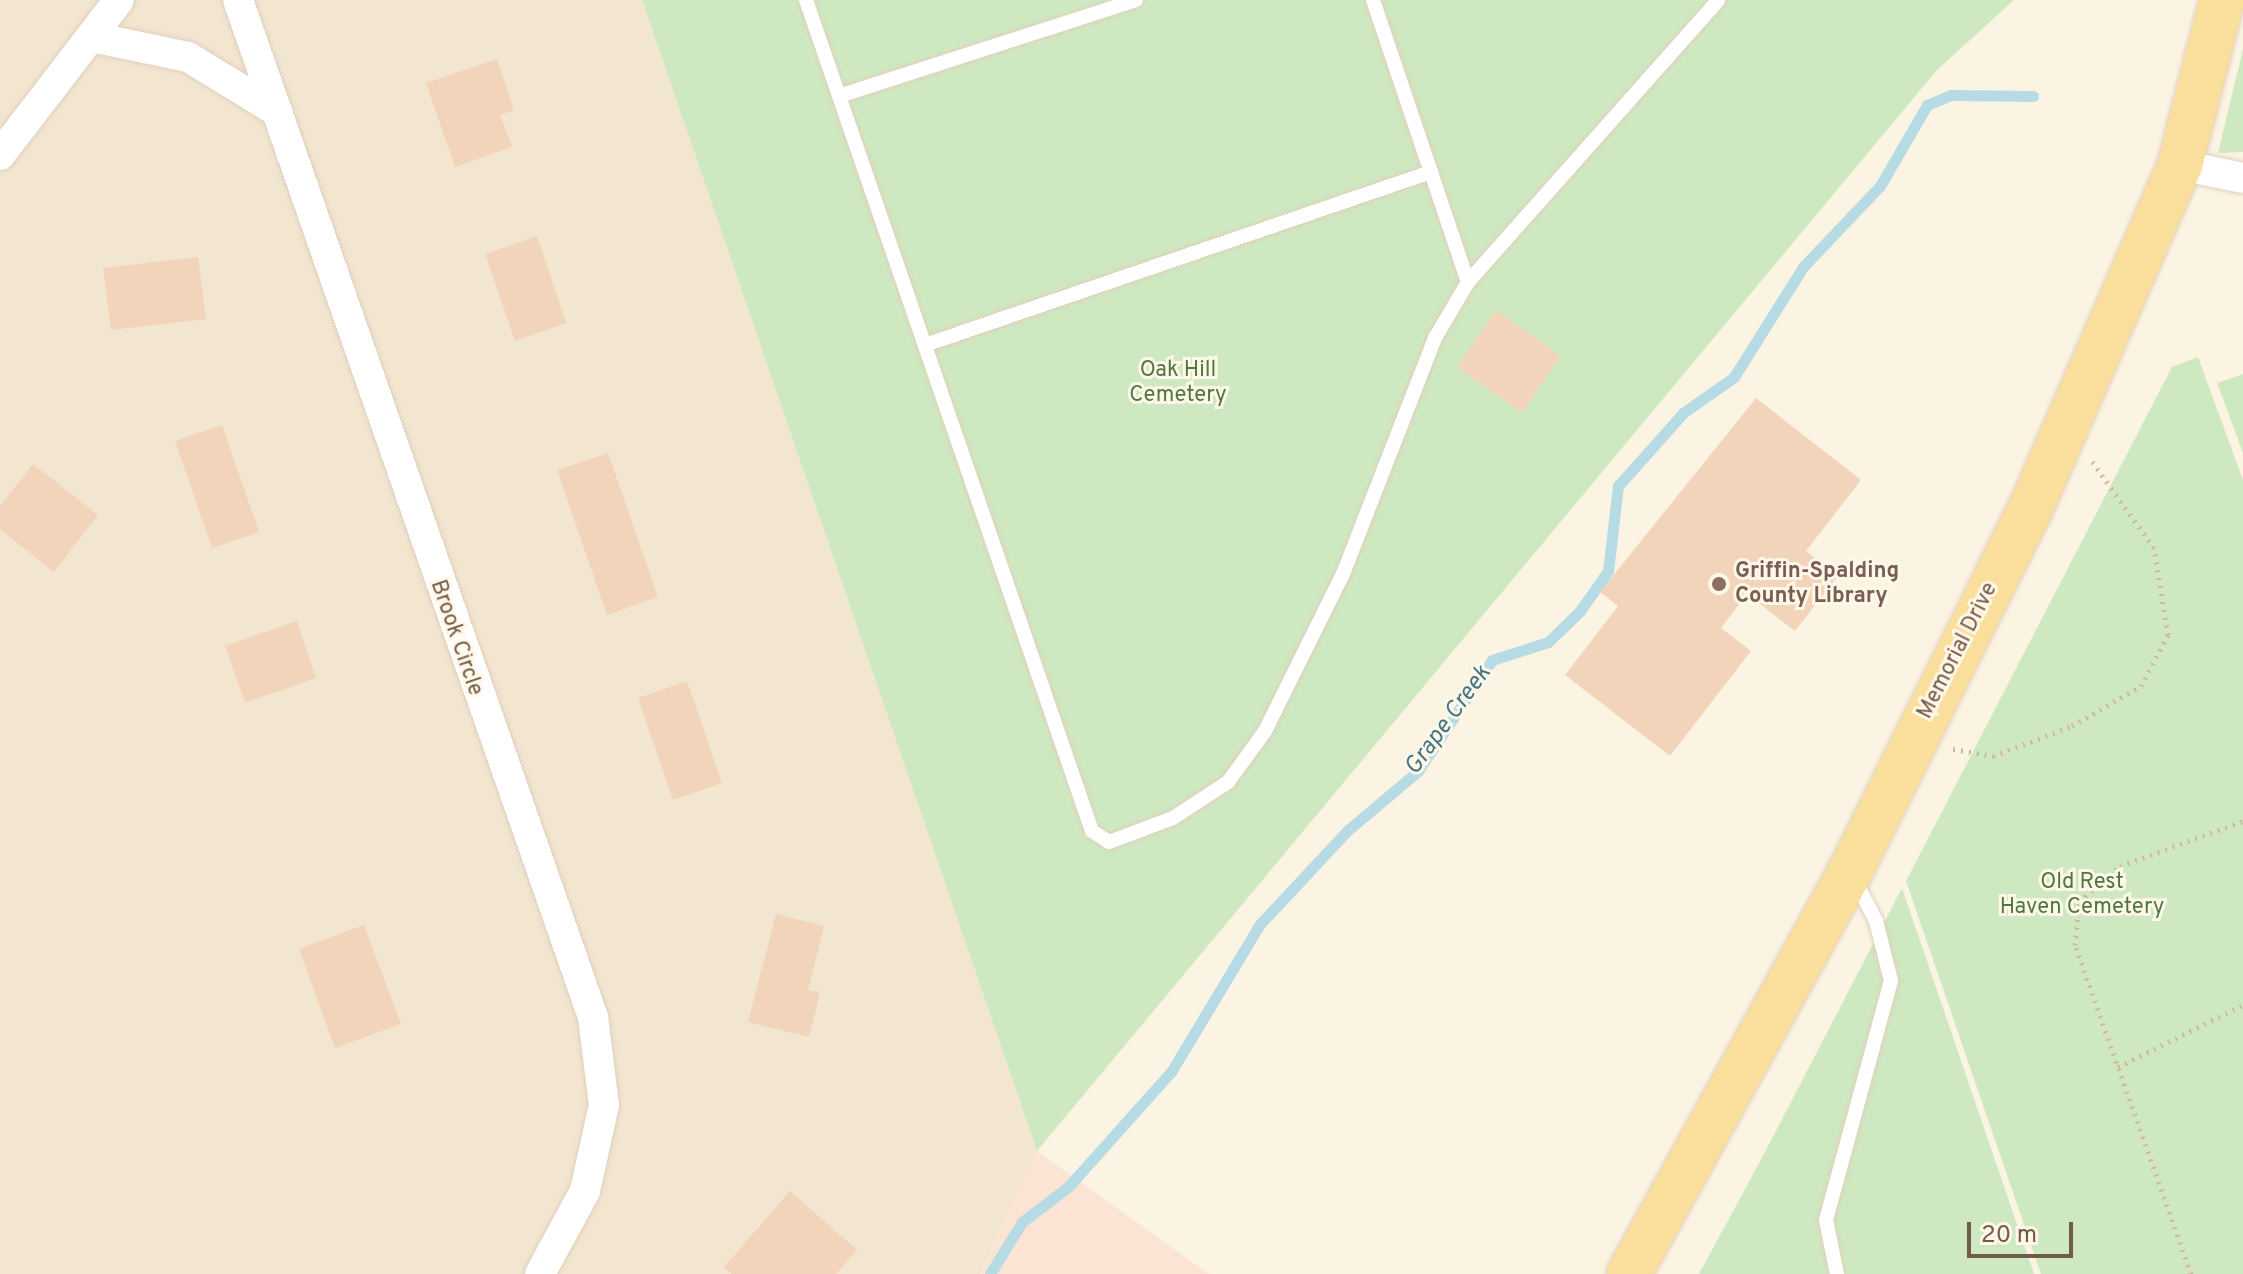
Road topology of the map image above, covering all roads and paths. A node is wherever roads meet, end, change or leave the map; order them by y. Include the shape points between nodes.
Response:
1 (119, 0) edge
2 (238, 0) edge
3 (806, 0) edge
4 (1136, 0) edge
5 (1373, 0) edge
6 (1718, 0) edge
7 (2222, 0) edge
8 (92, 37) junction
9 (839, 96) junction
10 (278, 112) junction
11 (0, 155) edge
12 (2180, 165) junction
13 (1431, 172) junction
14 (2243, 178) edge
15 (1468, 282) junction
16 (925, 345) junction
17 (2067, 425) junction
18 (1913, 741) junction
19 (2243, 821) edge
20 (1850, 872) junction
21 (2243, 1005) edge
22 (2118, 1067) junction
23 (540, 1274) edge
24 (1629, 1274) edge
25 (1837, 1274) edge
26 (2191, 1274) edge

1 - 8 street
2 - 10 street, Brook Circle
3 - 9 lane
4 - 9 lane
5 - 13 lane
6 - 15 lane
7 - 12 main road, Memorial Drive
8 - 10 street via 188,57
8 - 11 street
9 - 16 lane
10 - 23 street, Brook Circle via 593,1017 604,1105 585,1191
12 - 14 street
12 - 17 main road, Memorial Drive
13 - 15 lane
13 - 16 lane
15 - 16 lane via 1435,338 1343,574 1265,731 1228,782 1173,818 1109,842 1092,831
17 - 18 main road, Memorial Drive
17 - 18 path via 2154,548 2168,635 2141,686 2072,726 1993,756
18 - 20 main road, Memorial Drive
19 - 22 path via 2120,866 2079,902 2075,945
20 - 24 main road, Memorial Drive
20 - 25 lane via 1876,921 1891,981 1826,1220
21 - 22 path
22 - 26 path

